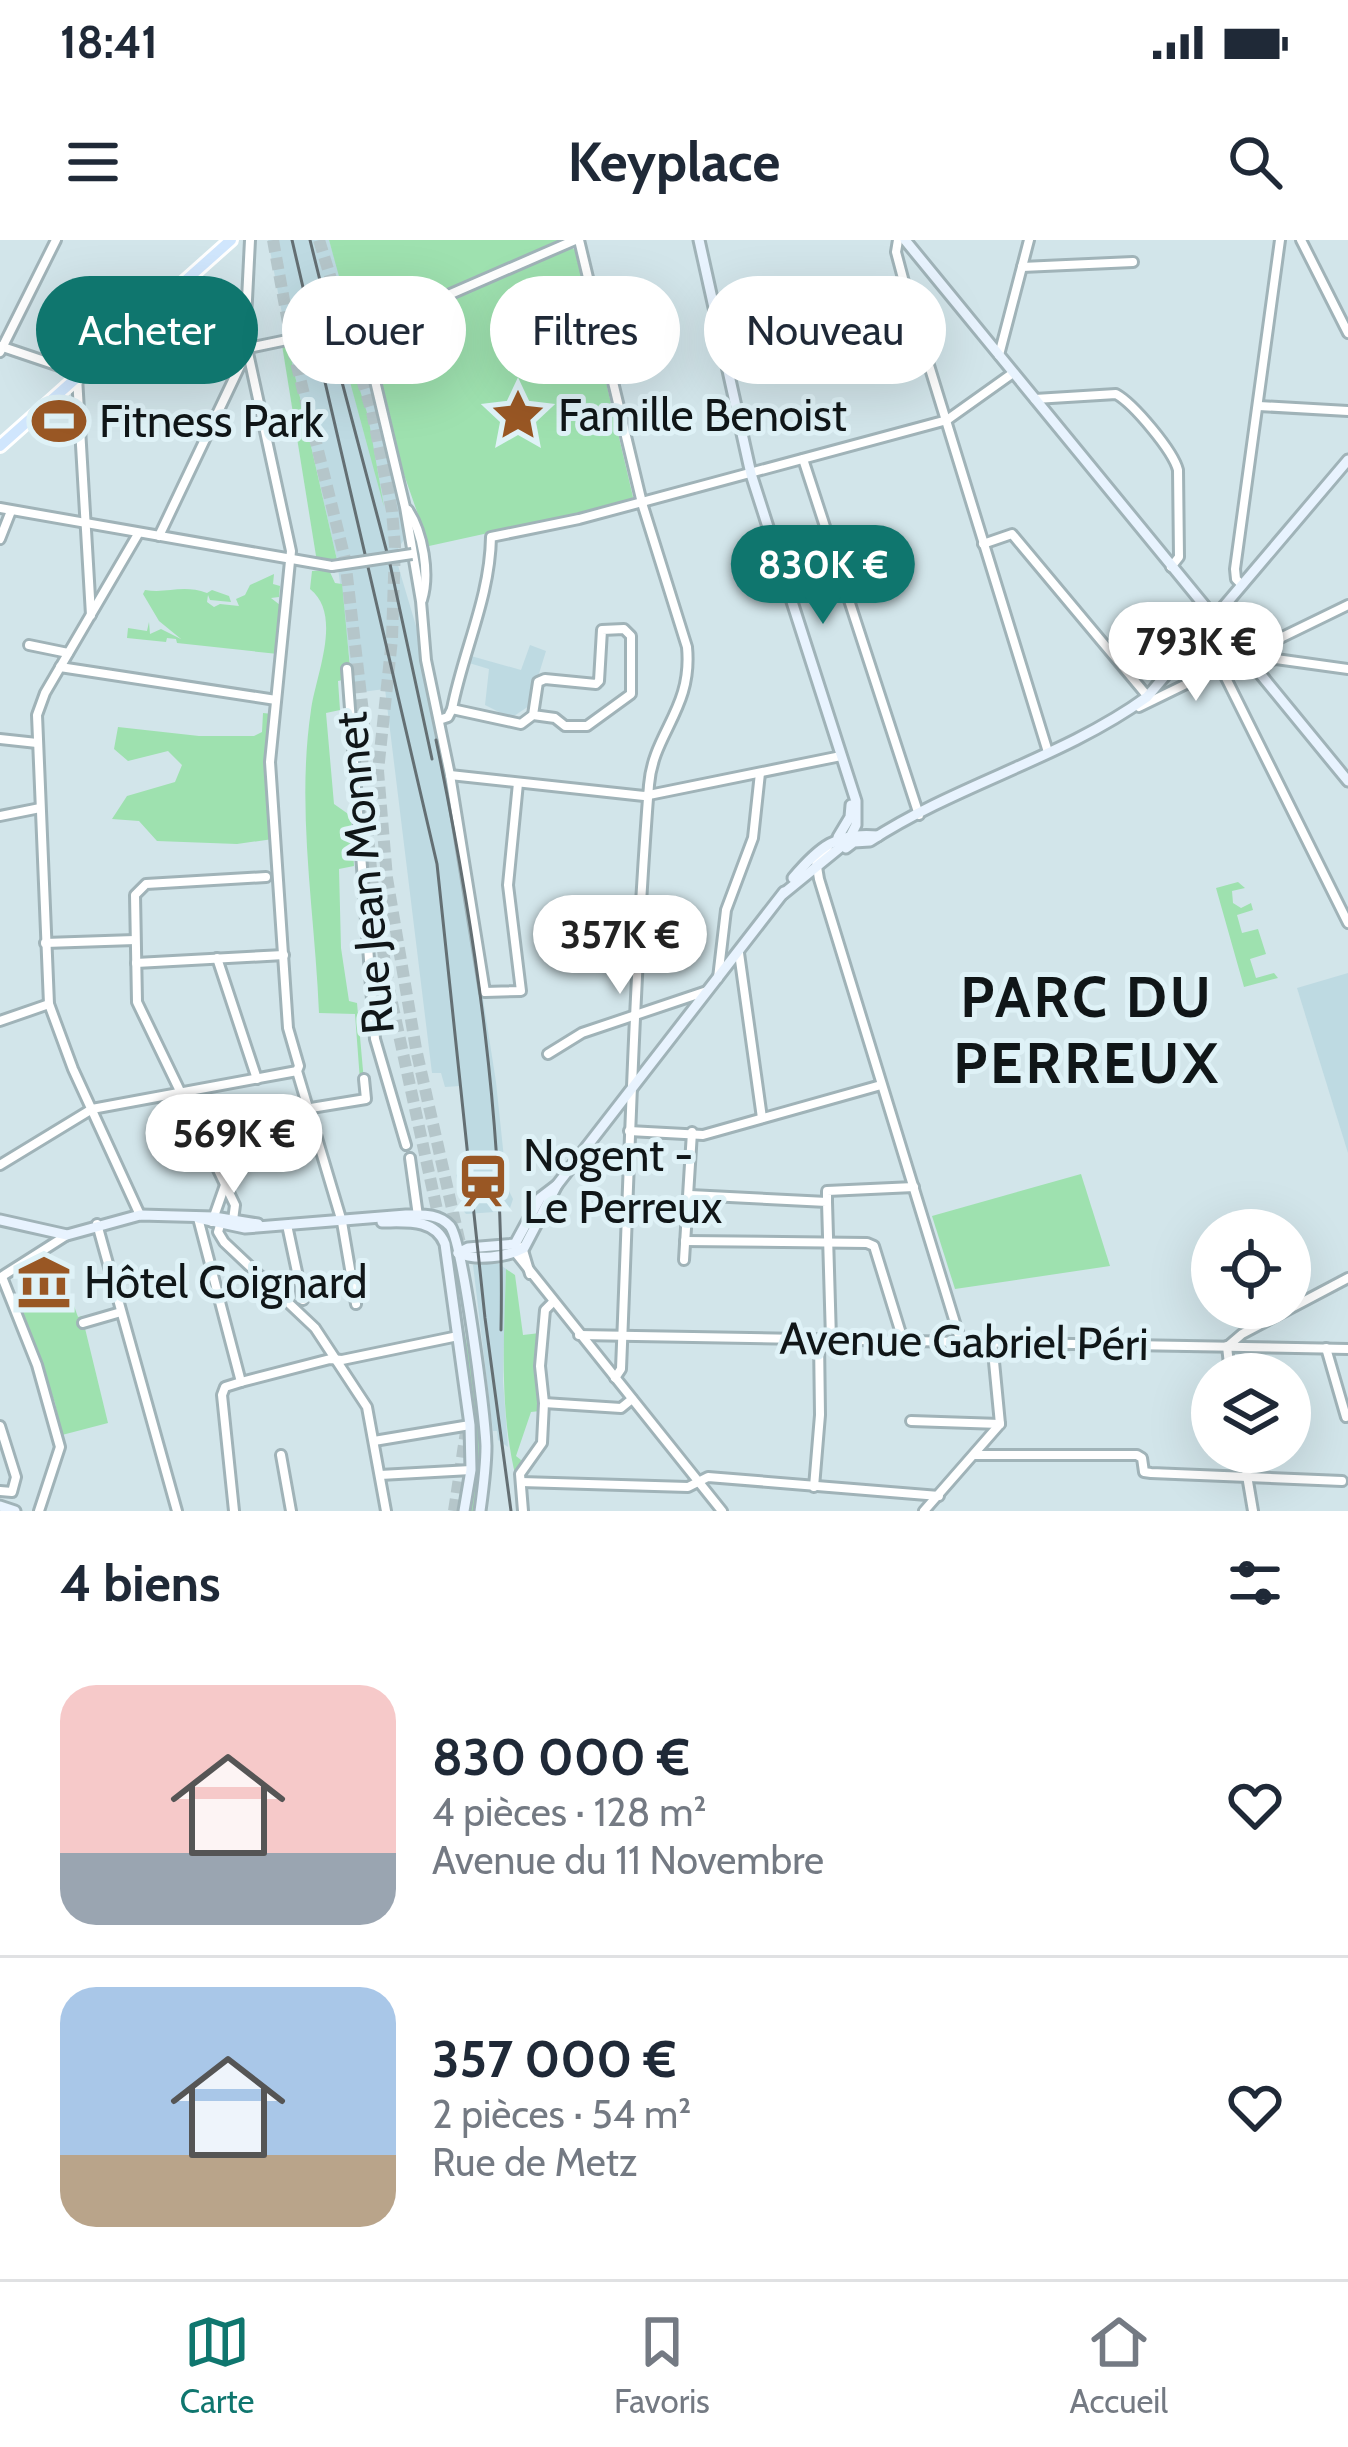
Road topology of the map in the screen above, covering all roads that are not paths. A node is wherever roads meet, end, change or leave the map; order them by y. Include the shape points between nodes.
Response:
1 (56, 240) edge
2 (250, 240) edge
3 (577, 240) edge
4 (699, 240) edge
5 (901, 240) edge
6 (1029, 240) edge
7 (1280, 240) edge
8 (1301, 240) edge
9 (224, 242) edge
10 (1133, 262) dead end
11 (1022, 267) junction
12 (187, 276) edge
13 (248, 276) edge
14 (707, 276) edge
15 (902, 276) edge
16 (466, 288) edge
17 (1348, 333) edge
18 (0, 347) edge
19 (999, 356) junction
20 (36, 359) edge
21 (1013, 373) junction
22 (69, 384) edge
23 (77, 384) edge
24 (232, 384) edge
25 (256, 384) edge
26 (372, 384) edge
27 (732, 384) edge
28 (936, 384) edge
29 (1035, 399) junction
30 (1258, 406) junction
31 (1348, 411) edge
32 (947, 420) junction
33 (0, 446) edge
34 (803, 459) junction
35 (1348, 460) edge
36 (751, 474) junction
37 (642, 502) junction
38 (405, 507) junction
39 (0, 508) edge
40 (11, 511) junction
41 (86, 525) junction
42 (138, 534) junction
43 (158, 536) junction
44 (0, 539) edge
45 (983, 544) junction
46 (412, 554) junction
47 (292, 561) junction
48 (1171, 567) junction
49 (1242, 585) junction
50 (421, 601) junction
51 (1348, 605) edge
52 (92, 615) junction
53 (1214, 619) junction
54 (1271, 643) junction
55 (29, 645) dead end
56 (68, 653) junction
57 (1276, 658) junction
58 (1248, 660) junction
59 (60, 667) junction
60 (1221, 668) junction
61 (1348, 669) edge
62 (347, 670) dead end
63 (1149, 699) junction
64 (276, 700) junction
65 (452, 710) junction
66 (532, 715) junction
67 (438, 721) junction
68 (0, 739) edge
69 (38, 743) junction
70 (1048, 752) junction
71 (841, 756) junction
72 (760, 773) junction
73 (450, 775) junction
74 (1348, 781) edge
75 (518, 783) junction
76 (852, 793) junction
77 (648, 796) junction
78 (40, 808) junction
79 (919, 815) junction
80 (0, 816) edge
81 (843, 841) junction
82 (816, 867) junction
83 (266, 878) dead end
84 (784, 894) junction
85 (1348, 923) edge
86 (136, 940) junction
87 (45, 943) junction
88 (739, 953) junction
89 (284, 955) junction
90 (217, 958) junction
91 (136, 963) junction
92 (718, 979) junction
93 (709, 991) junction
94 (49, 1004) junction
95 (634, 1016) junction
96 (0, 1022) edge
97 (548, 1054) dead end
98 (297, 1072) junction
99 (257, 1079) junction
100 (364, 1079) dead end
101 (881, 1085) junction
102 (180, 1092) junction
103 (631, 1093) junction
104 (311, 1108) junction
105 (92, 1109) junction
106 (763, 1118) junction
107 (628, 1130) junction
108 (692, 1132) junction
109 (406, 1145) dead end
110 (410, 1158) dead end
111 (0, 1165) edge
112 (225, 1184) junction
113 (553, 1187) junction
114 (914, 1187) junction
115 (690, 1196) junction
116 (827, 1202) junction
117 (140, 1215) junction
118 (198, 1218) junction
119 (418, 1219) junction
120 (0, 1220) edge
121 (222, 1221) junction
122 (342, 1222) junction
123 (97, 1224) junction
124 (287, 1225) junction
125 (44, 1230) junction
126 (67, 1234) junction
127 (685, 1241) junction
128 (829, 1242) junction
129 (45, 1247) junction
130 (518, 1248) junction
131 (455, 1252) junction
132 (684, 1260) dead end
133 (1, 1277) edge
134 (1348, 1278) edge
135 (303, 1300) dead end
136 (553, 1302) junction
137 (356, 1304) dead end
138 (121, 1312) junction
139 (83, 1323) dead end
140 (460, 1335) junction
141 (579, 1335) junction
142 (622, 1335) junction
143 (818, 1339) junction
144 (831, 1339) junction
145 (903, 1340) junction
146 (960, 1340) junction
147 (992, 1341) junction
148 (1227, 1346) junction
149 (1326, 1348) junction
150 (1348, 1349) edge
151 (1228, 1353) edge
152 (336, 1360) junction
153 (615, 1378) junction
154 (241, 1382) junction
155 (632, 1399) junction
156 (544, 1403) junction
157 (1346, 1417) edge
158 (911, 1421) dead end
159 (1000, 1424) junction
160 (470, 1425) junction
161 (0, 1426) edge
162 (374, 1441) junction
163 (281, 1455) dead end
164 (974, 1455) junction
165 (471, 1470) junction
166 (1246, 1473) edge
167 (380, 1475) junction
168 (1247, 1476) junction
169 (1342, 1481) dead end
170 (521, 1482) junction
171 (698, 1482) junction
172 (814, 1487) junction
173 (0, 1490) edge
174 (939, 1496) junction
175 (0, 1506) edge
176 (16, 1511) edge
177 (39, 1511) edge
178 (177, 1511) edge
179 (234, 1511) edge
180 (291, 1511) edge
181 (386, 1511) edge
182 (464, 1511) edge
183 (480, 1511) edge
184 (523, 1511) edge
185 (722, 1511) edge
186 (924, 1511) edge
187 (1253, 1511) edge

1 - 18 street
2 - 13 street
3 - 16 street
3 - 37 street
4 - 14 street
5 - 15 street
5 - 19 street
6 - 11 street
7 - 30 street
8 - 17 street
9 - 12 main road
10 - 11 street
11 - 19 street
18 - 20 street
19 - 21 street
21 - 29 street
21 - 32 street
22 - 33 main road
23 - 41 street
24 - 43 street
25 - 47 street
26 - 38 street
27 - 36 street
28 - 32 street
29 - 48 street
29 - 48 street via 1123,397 1177,462 1178,557
30 - 31 street
30 - 49 street via 1235,569
32 - 34 street
32 - 45 street
34 - 36 street
34 - 79 street
35 - 49 street
36 - 37 street
36 - 71 street
37 - 65 street via 491,537 486,591
37 - 77 street via 688,666
38 - 46 street
38 - 50 street via 423,556
39 - 40 street
40 - 41 street
40 - 44 street
41 - 42 street
41 - 52 street
42 - 43 street
42 - 52 street
43 - 47 street
45 - 63 street via 1012,534
45 - 70 street
46 - 47 street, bridge via 332,566
46 - 50 street
47 - 64 street
48 - 53 street
49 - 53 street
50 - 67 street
51 - 54 street
52 - 56 street
53 - 58 street
53 - 63 street
54 - 57 street via 1267,653
54 - 58 street
55 - 56 street
56 - 59 street
57 - 58 street
57 - 61 street
58 - 60 street
58 - 74 street
59 - 64 street
59 - 69 street via 37,715
60 - 63 street
60 - 85 street
62 - 109 street, Rue Jean Monnet via 375,1039
63 - 70 street
64 - 89 street via 270,762
65 - 66 street via 521,724
65 - 67 street
66 - 66 street via 578,728 627,700 631,636 624,628 602,630 599,681 538,682
67 - 73 street
68 - 69 street
69 - 78 street
70 - 79 street
71 - 72 street
71 - 76 street
72 - 77 street
72 - 92 street via 753,838 726,910
73 - 75 street
73 - 75 street via 485,992 521,991 508,885
75 - 77 street
76 - 81 street
76 - 81 street via 857,814
77 - 95 street
78 - 80 street
78 - 87 street
79 - 81 street via 878,836
81 - 82 street
81 - 84 street via 800,869
82 - 84 street
82 - 101 street
83 - 86 street via 146,884 135,895
84 - 88 street
86 - 87 street
86 - 91 street
87 - 94 street
88 - 92 street
88 - 106 street
89 - 90 street
89 - 98 street
90 - 91 street
90 - 99 street
91 - 102 street via 137,1002
92 - 93 street
93 - 95 street
93 - 103 street
94 - 96 street
94 - 105 street
95 - 97 street
95 - 103 street
98 - 99 street
98 - 104 street
99 - 102 street
100 - 104 street via 366,1099
101 - 106 street
101 - 114 street
102 - 105 street
102 - 112 street
103 - 107 street
103 - 113 street
104 - 122 street
105 - 111 street
105 - 117 street
106 - 108 street via 703,1136
107 - 108 street
107 - 142 street
108 - 115 street
110 - 119 street
112 - 121 street
112 - 121 street via 235,1205
113 - 130 street
113 - 130 street via 536,1204
114 - 116 street via 826,1191
114 - 146 street
115 - 116 street
115 - 127 street
116 - 128 street
117 - 118 street
117 - 123 street
118 - 121 street
118 - 154 street
119 - 122 street
119 - 131 street
119 - 131 street via 441,1219 454,1233
120 - 125 street
121 - 124 street
121 - 152 street via 224,1242 314,1328
122 - 124 street
122 - 137 street
123 - 126 street
123 - 138 street
124 - 135 street
125 - 126 street
125 - 129 street
126 - 129 street
127 - 128 street
127 - 132 street
128 - 144 street
128 - 145 street via 874,1246
129 - 133 street
130 - 131 street
130 - 136 street
131 - 140 street
131 - 183 street via 484,1424
133 - 177 street via 60,1448
134 - 148 street
136 - 141 street
136 - 156 street via 544,1310
138 - 139 street
138 - 178 street
140 - 152 street
140 - 160 street
141 - 142 street, Avenue Gabriel Péri
141 - 153 street
142 - 143 street, Avenue Gabriel Péri
142 - 153 street
143 - 144 street, Avenue Gabriel Péri
143 - 172 street
144 - 145 street, Avenue Gabriel Péri
145 - 146 street, Avenue Gabriel Péri
146 - 147 street, Avenue Gabriel Péri
147 - 148 street, Avenue Gabriel Péri
147 - 159 street
148 - 149 street, Avenue Gabriel Péri
148 - 151 street
149 - 150 street, Avenue Gabriel Péri
149 - 157 street
152 - 154 street
152 - 162 street via 367,1407
153 - 155 street
154 - 179 street via 222,1395
155 - 156 street via 621,1408
155 - 171 street
156 - 170 street via 542,1444 522,1466
158 - 159 street
159 - 164 street
160 - 162 street
160 - 165 street
161 - 173 street via 16,1482 12,1492
162 - 167 street
163 - 180 street
164 - 168 street via 1138,1455 1144,1472
164 - 174 street
165 - 167 street
165 - 182 street
166 - 168 street
167 - 181 street
168 - 169 street
168 - 187 street
170 - 171 street
170 - 184 street
171 - 172 street
171 - 185 street
172 - 174 street
174 - 186 street
175 - 176 street

